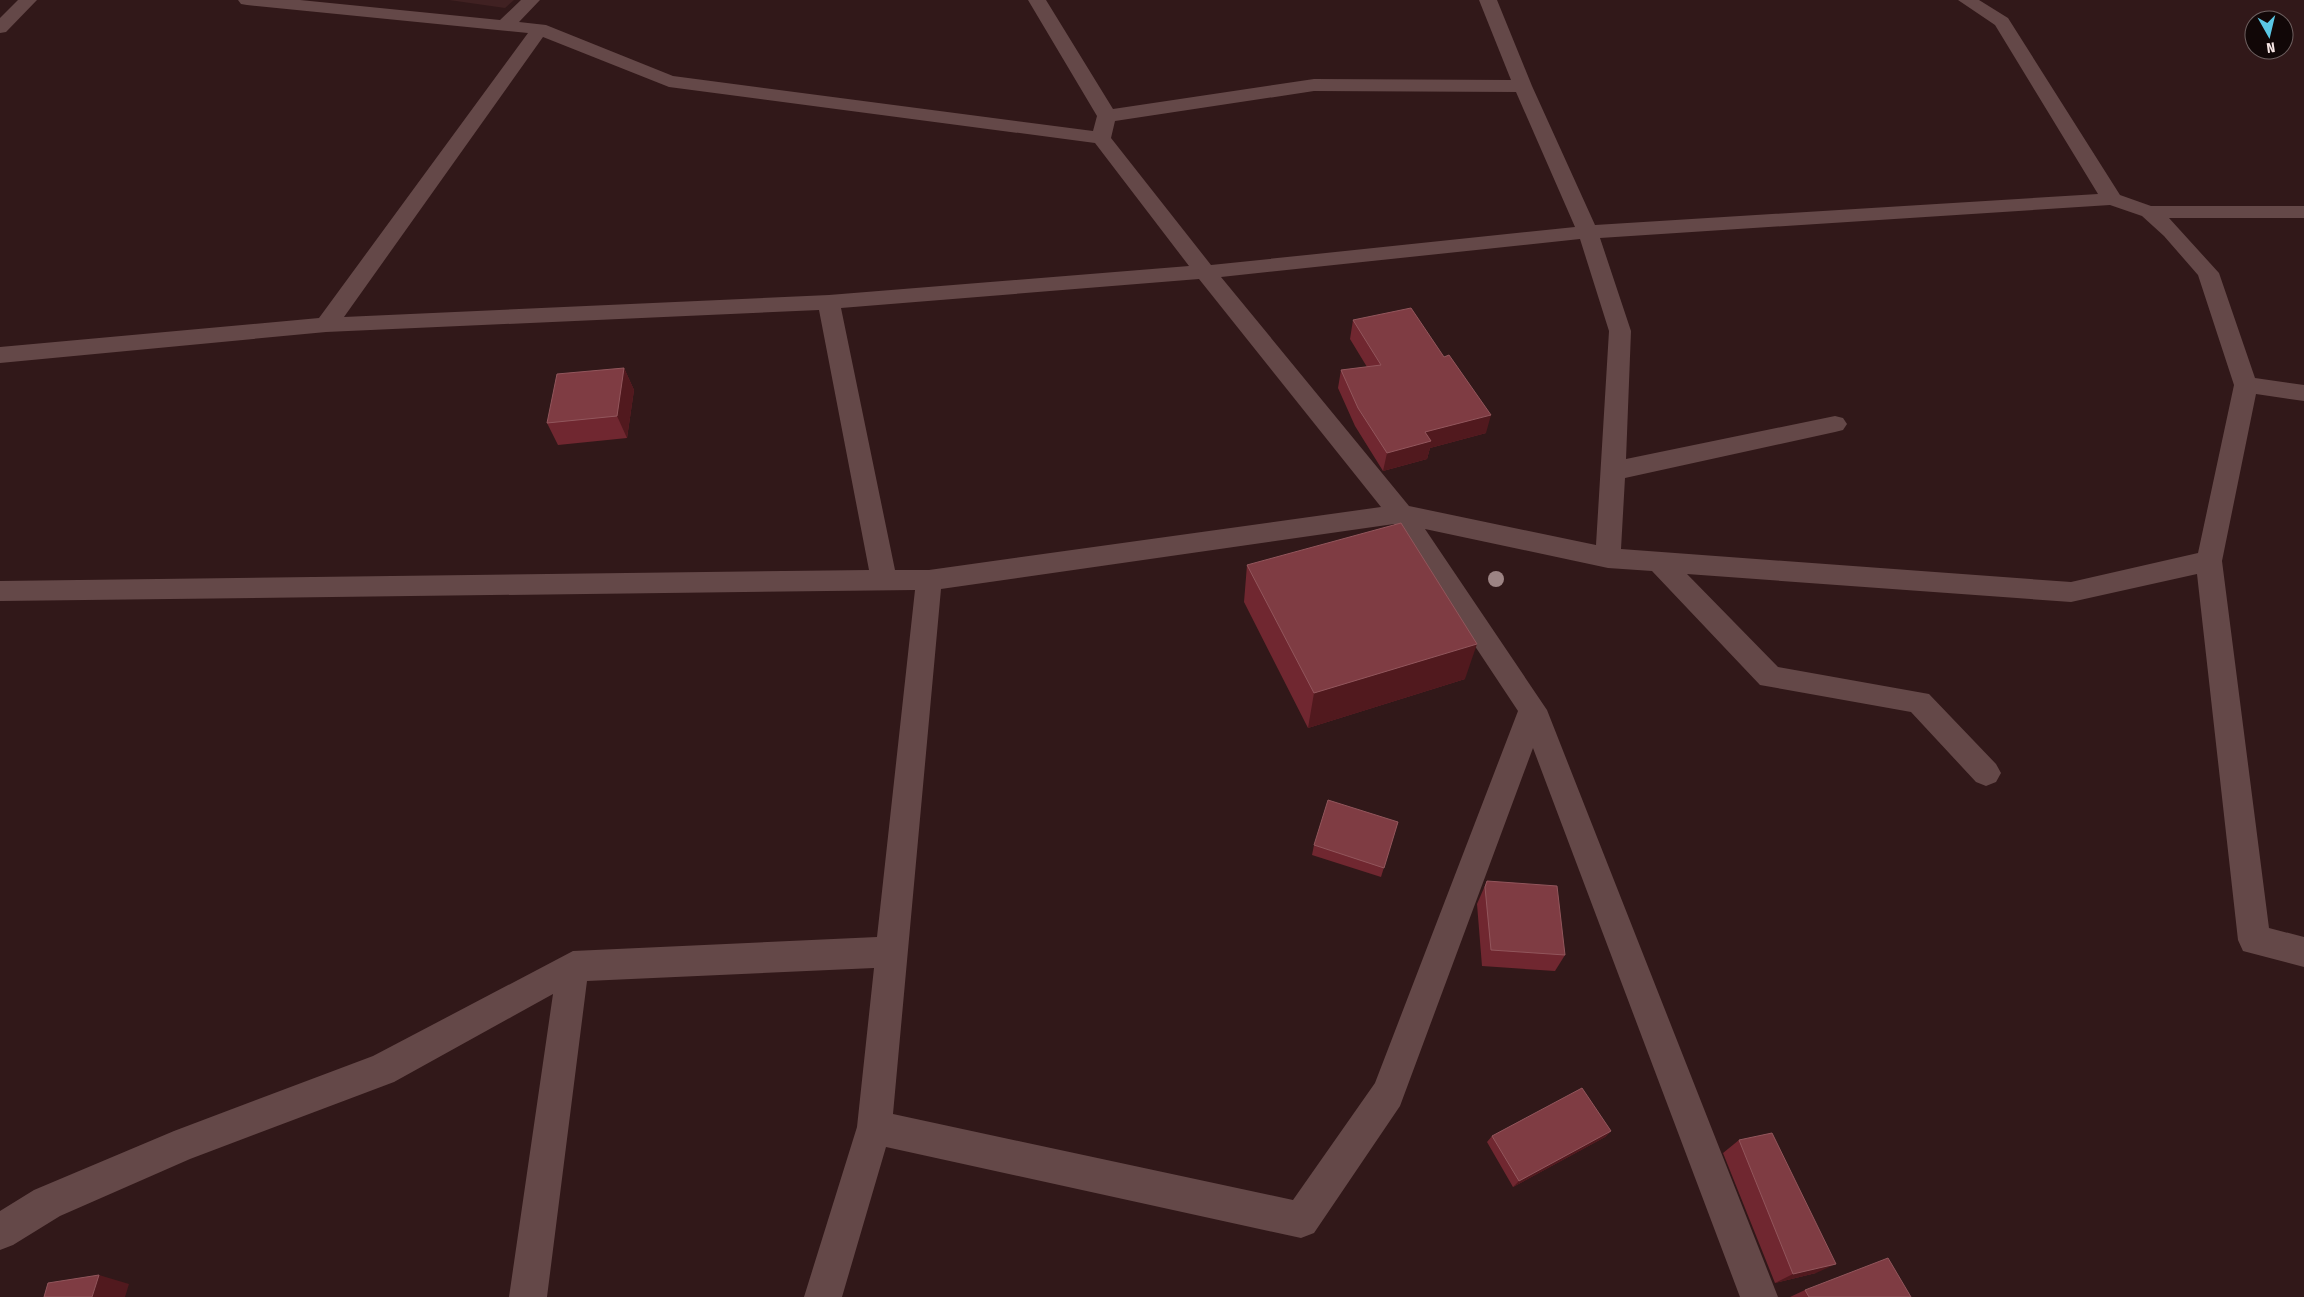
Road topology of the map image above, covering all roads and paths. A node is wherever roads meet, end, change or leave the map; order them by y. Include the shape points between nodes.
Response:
1 (28, 0) edge
2 (247, 0) edge
3 (531, 0) edge
4 (1037, 0) edge
5 (1488, 0) edge
6 (1967, 0) edge
7 (504, 26) junction
8 (0, 28) edge
9 (540, 30) junction
10 (1523, 86) junction
11 (1107, 116) junction
12 (1101, 138) junction
13 (2112, 199) junction
14 (2149, 212) junction
15 (2304, 212) edge
16 (1588, 232) junction
17 (1205, 272) junction
18 (829, 302) junction
19 (326, 325) junction
20 (0, 355) edge
21 (2246, 384) junction
22 (2304, 393) edge
23 (1835, 424) dead end
24 (1613, 471) junction
25 (1401, 514) junction
26 (1608, 558) junction
27 (2209, 561) junction
28 (1659, 562) junction
29 (929, 580) junction
30 (884, 581) junction
31 (0, 592) edge
32 (1533, 710) junction
33 (1986, 773) dead end
34 (892, 952) junction
35 (2304, 952) edge
36 (573, 966) junction
37 (874, 1127) junction
38 (0, 1232) edge
39 (528, 1297) edge
40 (823, 1297) edge
41 (1759, 1297) edge

1 - 8 street
2 - 7 street
3 - 7 street
4 - 11 street
5 - 10 street
6 - 13 street via 2002,22
7 - 9 street
9 - 12 street via 668,81
9 - 19 street
10 - 11 street via 1314,85
10 - 16 street
11 - 12 street
12 - 17 street
13 - 14 street
13 - 16 street
14 - 15 street
14 - 21 street via 2171,231 2208,273
16 - 17 street
16 - 24 street via 1620,331
17 - 18 street
17 - 25 street
18 - 19 street
18 - 30 street
19 - 20 street
21 - 22 street
21 - 27 street
23 - 24 street
24 - 26 street
25 - 26 street
25 - 29 street
25 - 32 street
26 - 28 street
27 - 28 street via 2071,592
27 - 35 street via 2254,940
28 - 33 street via 1770,677 1919,702
29 - 30 street
29 - 34 street
30 - 31 street
32 - 37 street via 1388,1094 1301,1220
32 - 41 street
34 - 36 street
34 - 37 street
36 - 38 street via 382,1070 186,1143 47,1203
36 - 39 street
37 - 40 street

